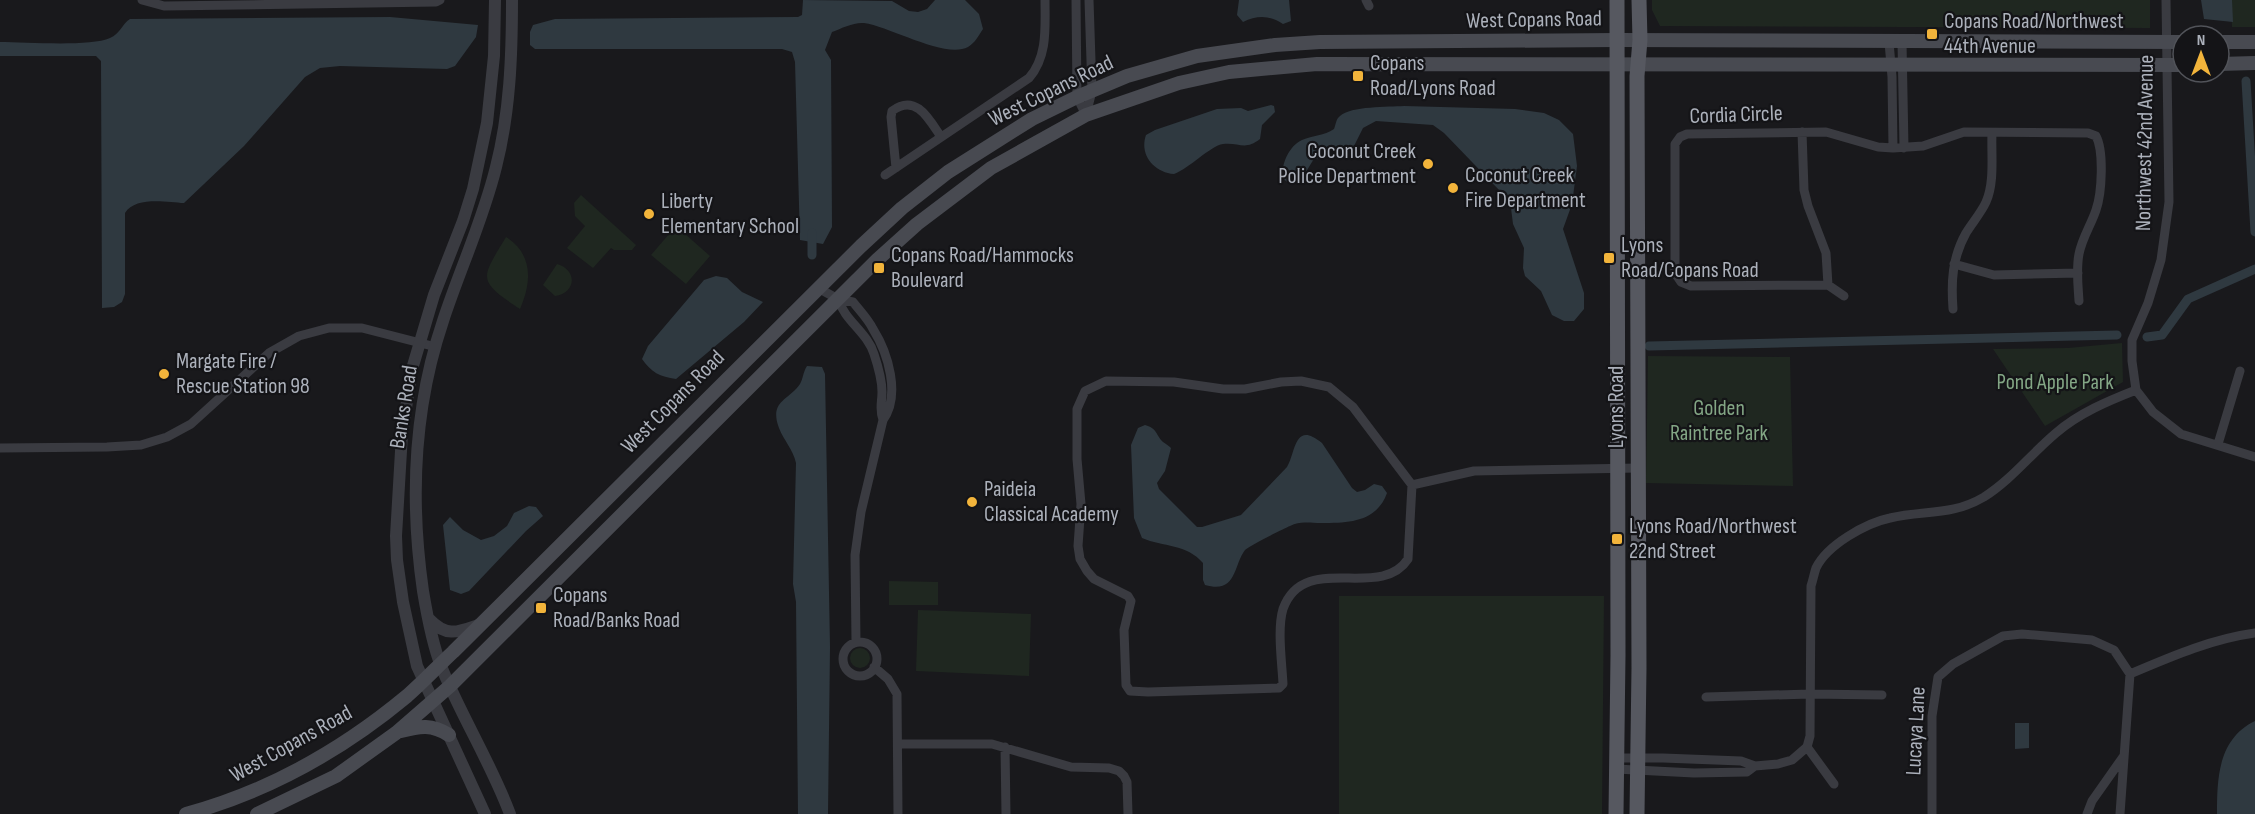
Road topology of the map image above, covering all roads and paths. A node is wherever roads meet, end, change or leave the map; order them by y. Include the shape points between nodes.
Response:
1 (142, 0) edge
2 (440, 0) edge
3 (495, 0) edge
4 (512, 0) edge
5 (1045, 0) edge
6 (1076, 0) edge
7 (1089, 0) edge
8 (1617, 0) edge
9 (1640, 0) edge
10 (2166, 0) edge
11 (1617, 40) junction
12 (1640, 40) junction
13 (1895, 42) junction
14 (2166, 42) junction
15 (2171, 42) edge
16 (2231, 42) edge
17 (2255, 42) edge
18 (1617, 63) junction
19 (1637, 63) junction
20 (2255, 63) edge
21 (2231, 64) edge
22 (2167, 65) junction
23 (2171, 65) edge
24 (1898, 66) junction
25 (1092, 91) junction
26 (1077, 97) junction
27 (1086, 115) junction
28 (1802, 132) junction
29 (1992, 133) junction
30 (941, 137) junction
31 (1904, 147) junction
32 (1893, 148) junction
33 (896, 168) junction
34 (885, 175) dead end
35 (1954, 264) junction
36 (2078, 273) junction
37 (1828, 285) junction
38 (818, 288) junction
39 (1844, 296) dead end
40 (838, 299) junction
41 (2079, 301) dead end
42 (1953, 309) dead end
43 (419, 342) junction
44 (436, 347) junction
45 (2240, 370) dead end
46 (2136, 390) junction
47 (2218, 444) junction
48 (0, 448) edge
49 (2255, 457) edge
50 (1618, 468) junction
51 (1639, 468) junction
52 (1412, 485) junction
53 (429, 619) junction
54 (480, 624) junction
55 (2255, 633) edge
56 (856, 642) junction
57 (440, 664) junction
58 (874, 667) junction
59 (2130, 674) junction
60 (423, 680) junction
61 (450, 686) junction
62 (1810, 694) junction
63 (1882, 695) dead end
64 (1707, 697) dead end
65 (434, 701) junction
66 (396, 733) junction
67 (449, 735) junction
68 (898, 744) junction
69 (1005, 747) junction
70 (1807, 747) junction
71 (2123, 757) junction
72 (1616, 764) junction
73 (1637, 764) junction
74 (1755, 766) junction
75 (1834, 784) dead end
76 (186, 814) edge
77 (256, 814) edge
78 (485, 814) edge
79 (510, 814) edge
80 (898, 814) edge
81 (1006, 814) edge
82 (1128, 814) edge
83 (1616, 814) edge
84 (1637, 814) edge
85 (1932, 814) edge
86 (2087, 814) edge
87 (2120, 814) edge

1 - 2 street via 164,6
3 - 43 street, Banks Road via 492,90 481,157 463,221
4 - 44 street, Banks Road via 508,99 497,165
5 - 30 street via 1046,38 1034,72
6 - 26 street
7 - 25 street
8 - 11 main road, Lyons Road
9 - 12 main road, Lyons Road
10 - 14 street, Northwest 42nd Avenue
11 - 12 main road, West Copans Road
11 - 18 main road, Lyons Road
11 - 25 main road, West Copans Road via 1337,41 1275,45 1197,56 1127,76
12 - 13 main road, West Copans Road
12 - 19 main road, Lyons Road
13 - 14 main road, West Copans Road
13 - 24 street
14 - 15 main road, West Copans Road
14 - 22 street, Northwest 42nd Avenue
16 - 17 main road
18 - 19 main road, West Copans Road
18 - 27 main road, West Copans Road via 1337,63 1279,67 1179,83
18 - 50 main road, Lyons Road
19 - 24 main road, West Copans Road
19 - 51 main road, Lyons Road
20 - 21 main road
22 - 23 main road, West Copans Road
22 - 24 main road, West Copans Road
22 - 46 street, Northwest 42nd Avenue via 2169,202 2161,260 2132,340
24 - 31 street
24 - 32 street
25 - 26 main road, West Copans Road
25 - 27 street
26 - 27 street
26 - 38 main road, West Copans Road via 989,144 948,172 902,208
27 - 40 main road, West Copans Road via 1007,158 968,185 917,224
28 - 32 street, Cordia Circle via 1826,132
28 - 37 street, Cordia Circle via 1804,190 1826,253
28 - 37 street, Cordia Circle via 1680,137 1675,144 1675,273 1680,282 1691,286
29 - 31 street, Cordia Circle via 1964,132 1923,146
29 - 35 street via 1987,200 1966,234
29 - 36 street, Cordia Circle via 2096,136 2100,144 2100,184 2096,209 2079,254
30 - 33 street
30 - 33 street via 919,108 899,106 891,117
31 - 32 street, Cordia Circle
33 - 34 street
35 - 36 street via 1994,275
35 - 42 street
36 - 41 street
37 - 39 street
38 - 40 street
38 - 54 main road, West Copans Road
40 - 56 street via 853,302 873,328 888,364 892,398 861,512 855,555
40 - 61 main road, West Copans Road
43 - 44 street
43 - 48 street via 362,328 329,328 299,336 269,353 191,424 167,437 141,445
43 - 60 street, Banks Road via 402,434 396,536 403,602
44 - 53 street, Banks Road via 420,428 416,492 419,559
45 - 47 street
46 - 47 street via 2153,412 2181,434
46 - 62 street via 2089,411 2057,432 1982,498 1940,513 1890,518 1846,538 1830,551 1817,567 1811,586
47 - 49 street
50 - 51 street
50 - 52 street via 1474,471
50 - 72 main road, Lyons Road
51 - 73 main road, Lyons Road
52 - 52 street via 1353,407 1317,383 1281,382 1223,389 1174,382 1106,381 1085,391 1077,409 1076,427 1079,552 1094,579 1131,601 1124,630 1126,685 1130,691 1279,688 1283,684 1283,609 1300,587 1314,580 1377,578 1402,569 1408,559
53 - 54 street via 447,632
53 - 57 street, Banks Road
54 - 57 main road, West Copans Road
55 - 59 street via 2233,636
56 - 58 street via 866,643 874,650
56 - 58 street via 843,654 843,665 851,674 863,676
57 - 60 main road, West Copans Road
57 - 61 street, Banks Road
58 - 68 street via 897,694
59 - 71 street
59 - 85 street, Lucaya Lane via 2114,650 2092,640 2022,634 2003,636 1953,664 1938,677 1932,716
60 - 65 street, Banks Road
60 - 76 main road, West Copans Road via 372,723 323,756 236,799
61 - 65 main road, West Copans Road
61 - 79 street, Banks Road
62 - 63 street
62 - 64 street
62 - 70 street
65 - 66 main road, West Copans Road
65 - 67 street, Banks Road
66 - 67 main road via 427,726
66 - 77 main road, West Copans Road via 336,776
67 - 78 street, Banks Road
68 - 69 street
68 - 80 street
69 - 81 street
69 - 82 street via 1056,764 1119,771 1128,791
70 - 74 street via 1792,760
70 - 75 street
71 - 86 street
71 - 87 street
72 - 73 street
72 - 83 main road, Lyons Road
73 - 74 street via 1741,761
73 - 74 street via 1694,773 1747,772
73 - 84 main road, Lyons Road

